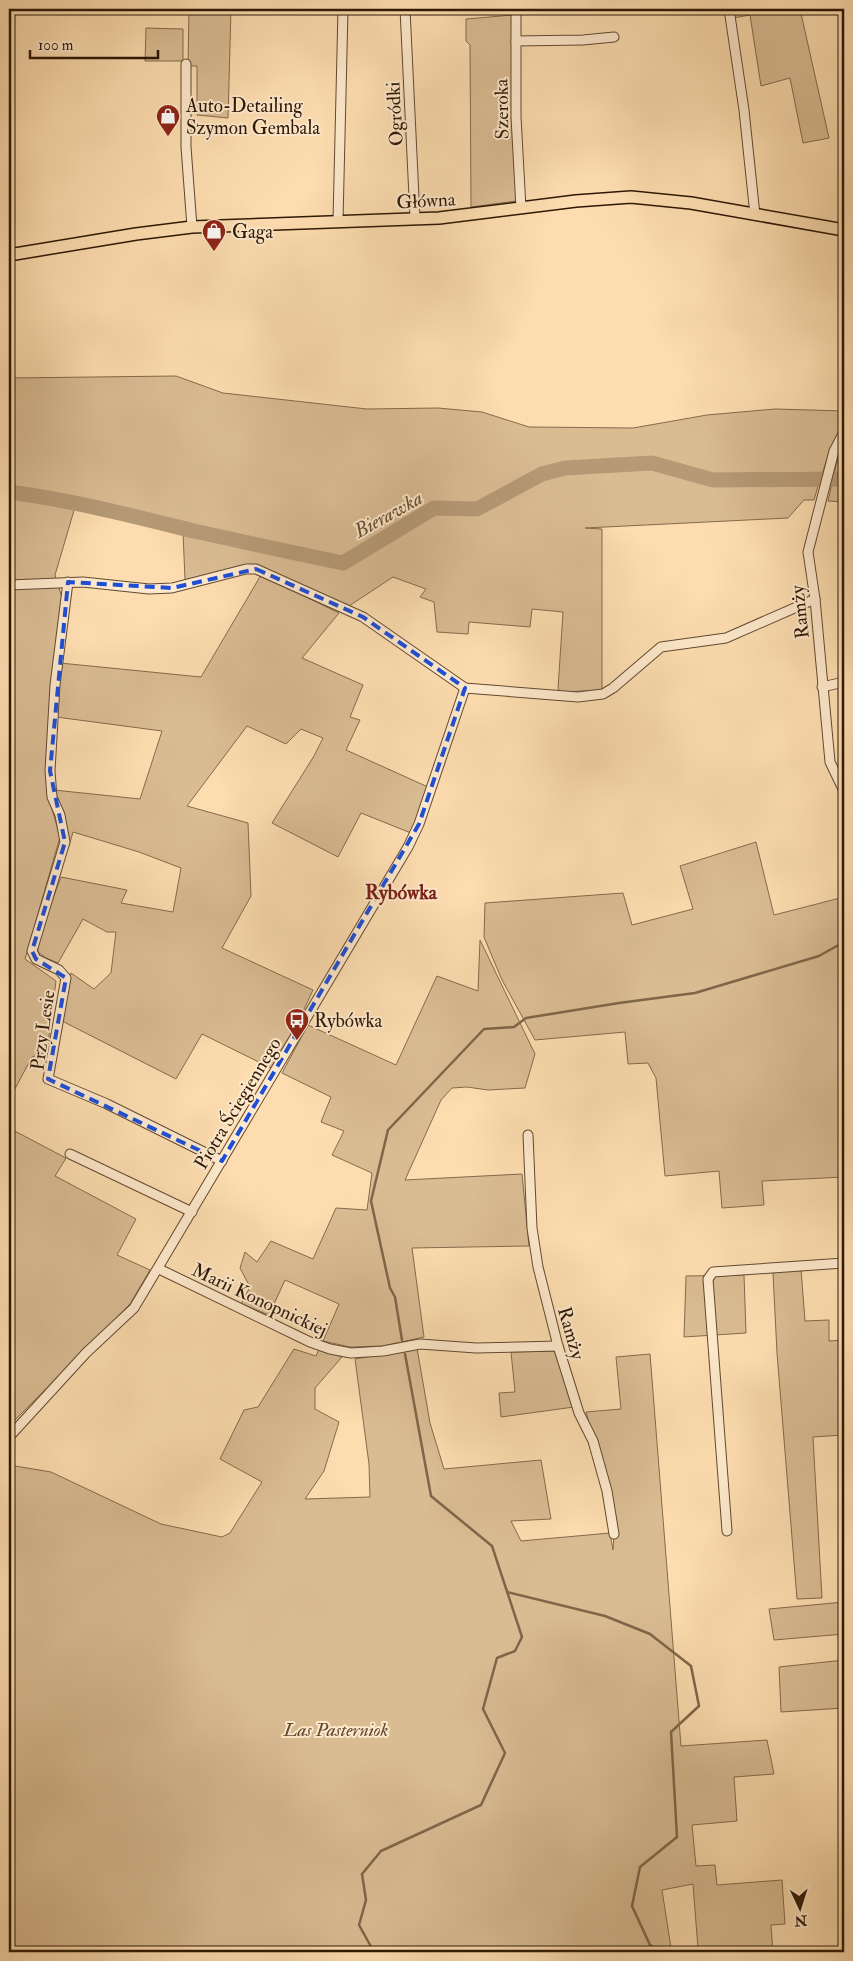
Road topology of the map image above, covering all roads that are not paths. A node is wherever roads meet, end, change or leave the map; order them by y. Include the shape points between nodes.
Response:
1 (343, 9) edge
2 (405, 9) edge
3 (516, 9) edge
4 (729, 9) edge
5 (614, 37) dead end
6 (516, 41) junction
7 (186, 64) dead end
8 (521, 208) junction
9 (755, 214) junction
10 (415, 218) junction
11 (338, 221) junction
12 (192, 227) junction
13 (844, 230) edge
14 (9, 256) edge
15 (844, 432) edge
16 (68, 582) junction
17 (9, 585) edge
18 (815, 598) junction
19 (844, 682) edge
20 (822, 687) junction
21 (465, 688) junction
22 (844, 791) edge
23 (528, 1135) dead end
24 (70, 1154) dead end
25 (222, 1161) junction
26 (192, 1212) junction
27 (844, 1263) edge
28 (159, 1269) junction
29 (558, 1346) junction
30 (9, 1437) edge
31 (727, 1531) dead end
32 (614, 1534) dead end

1 - 11 street
2 - 10 street, Ogródki
3 - 6 street, Szeroka
4 - 9 street
5 - 6 street
6 - 8 street, Szeroka
7 - 12 street via 186,147
8 - 9 main road, Główna via 631,198 691,203
8 - 10 main road, Główna
9 - 13 main road, Główna
10 - 11 main road, Główna
11 - 12 main road, Główna
12 - 14 main road, Główna
15 - 18 street, Ramży via 834,451 808,552
16 - 17 street
16 - 21 street via 172,588 256,569 363,618
16 - 25 street, Przy Lesie via 55,685 50,771 52,798 60,815 65,842 32,951 36,959 59,970 66,978 48,1079 107,1104
18 - 20 street, Ramży
18 - 21 street via 726,638 661,647 613,688 592,697
19 - 20 street
20 - 22 street, Ramży via 830,762
21 - 25 street, Piotra Ściegiennego via 408,848
23 - 29 street, Ramży via 532,1228 538,1267
24 - 26 street
25 - 26 street, Piotra Ściegiennego
26 - 28 street, Piotra Ściegiennego
27 - 31 street via 713,1272 708,1279
28 - 29 street, Marii Konopnickiej via 330,1349 351,1353 420,1344 476,1348
28 - 30 street, Piotra Ściegiennego via 134,1308 79,1360
29 - 32 street, Ramży via 579,1414 593,1441 607,1491

